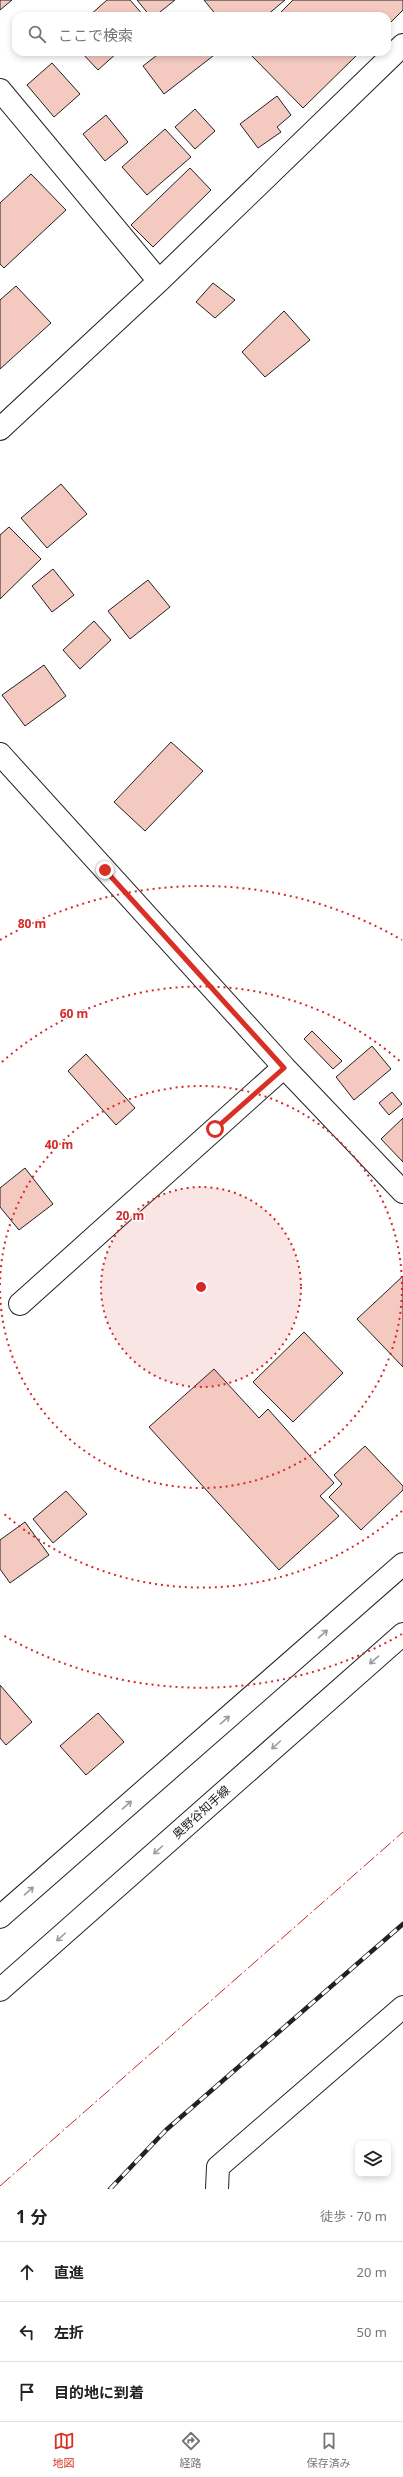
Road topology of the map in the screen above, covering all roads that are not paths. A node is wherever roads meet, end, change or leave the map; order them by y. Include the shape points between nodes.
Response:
1 (403, 45) edge
2 (0, 90) edge
3 (159, 281) junction
4 (0, 429) edge
5 (0, 754) edge
6 (284, 1068) junction
7 (403, 1192) edge
8 (20, 1304) dead end
9 (403, 1564) edge
10 (403, 1634) edge
11 (0, 1916) edge
12 (0, 1990) edge
13 (403, 2007) edge
14 (217, 2189) edge

1 - 3 street
2 - 3 street
3 - 4 street
5 - 6 street
6 - 7 street
6 - 8 street
11 -> 9 street
10 -> 12 street, 奥野谷知手線
13 - 14 street via 218,2167

